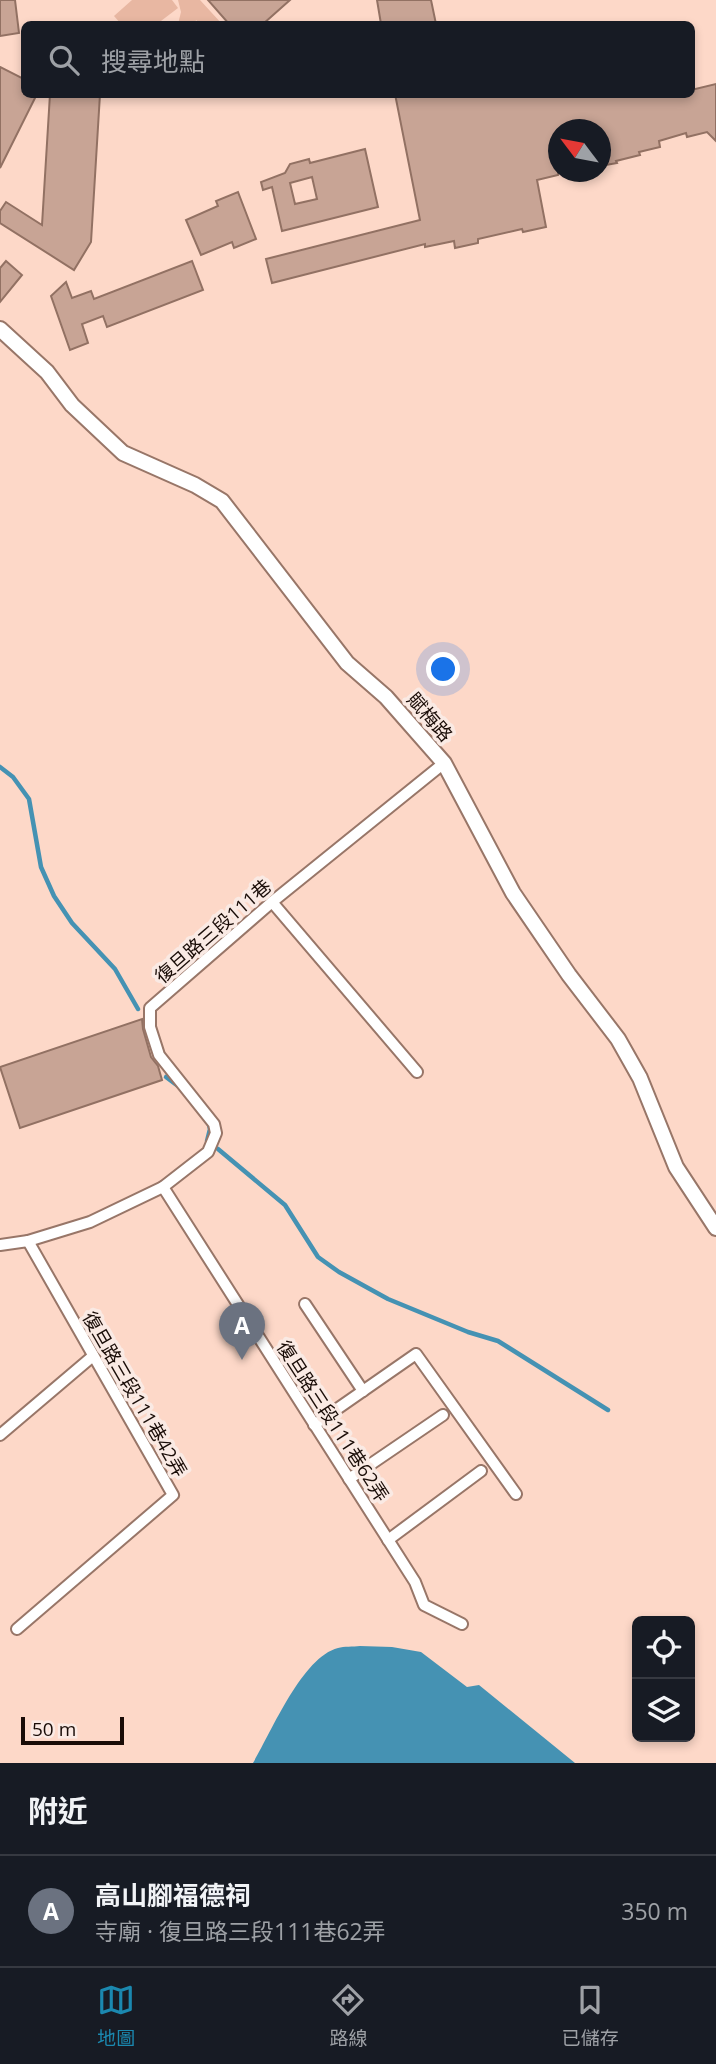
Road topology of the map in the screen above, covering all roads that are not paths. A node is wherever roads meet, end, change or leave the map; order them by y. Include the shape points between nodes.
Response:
1 (0, 329) edge
2 (444, 763) junction
3 (272, 902) junction
4 (417, 1072) dead end
5 (163, 1187) junction
6 (716, 1228) edge
7 (28, 1241) junction
8 (0, 1245) edge
9 (305, 1304) dead end
10 (93, 1356) junction
11 (363, 1391) junction
12 (443, 1415) dead end
13 (314, 1425) junction
14 (0, 1435) edge
15 (481, 1471) dead end
16 (349, 1479) junction
17 (516, 1494) dead end
18 (388, 1540) junction
19 (462, 1624) dead end
20 (17, 1629) dead end

1 - 2 street, 賦梅路 via 123,453 222,501 347,663 386,697
2 - 3 street, 復旦路三段111巷
2 - 6 street, 賦梅路 via 513,893 618,1039 640,1078 676,1167
3 - 4 street
3 - 5 street, 復旦路三段111巷 via 150,1008 150,1027 159,1055 214,1124 216,1133 208,1152
5 - 7 street, 復旦路三段111巷 via 90,1222
5 - 13 street, 復旦路三段111巷62弄
7 - 8 street, 復旦路三段111巷
7 - 10 street, 復旦路三段111巷42弄
9 - 11 street
10 - 14 street
10 - 20 street, 復旦路三段111巷42弄 via 173,1496
11 - 13 street
11 - 17 street via 416,1354
12 - 16 street
13 - 16 street, 復旦路三段111巷62弄
15 - 18 street
16 - 18 street, 復旦路三段111巷62弄
18 - 19 street, 復旦路三段111巷62弄 via 424,1605

